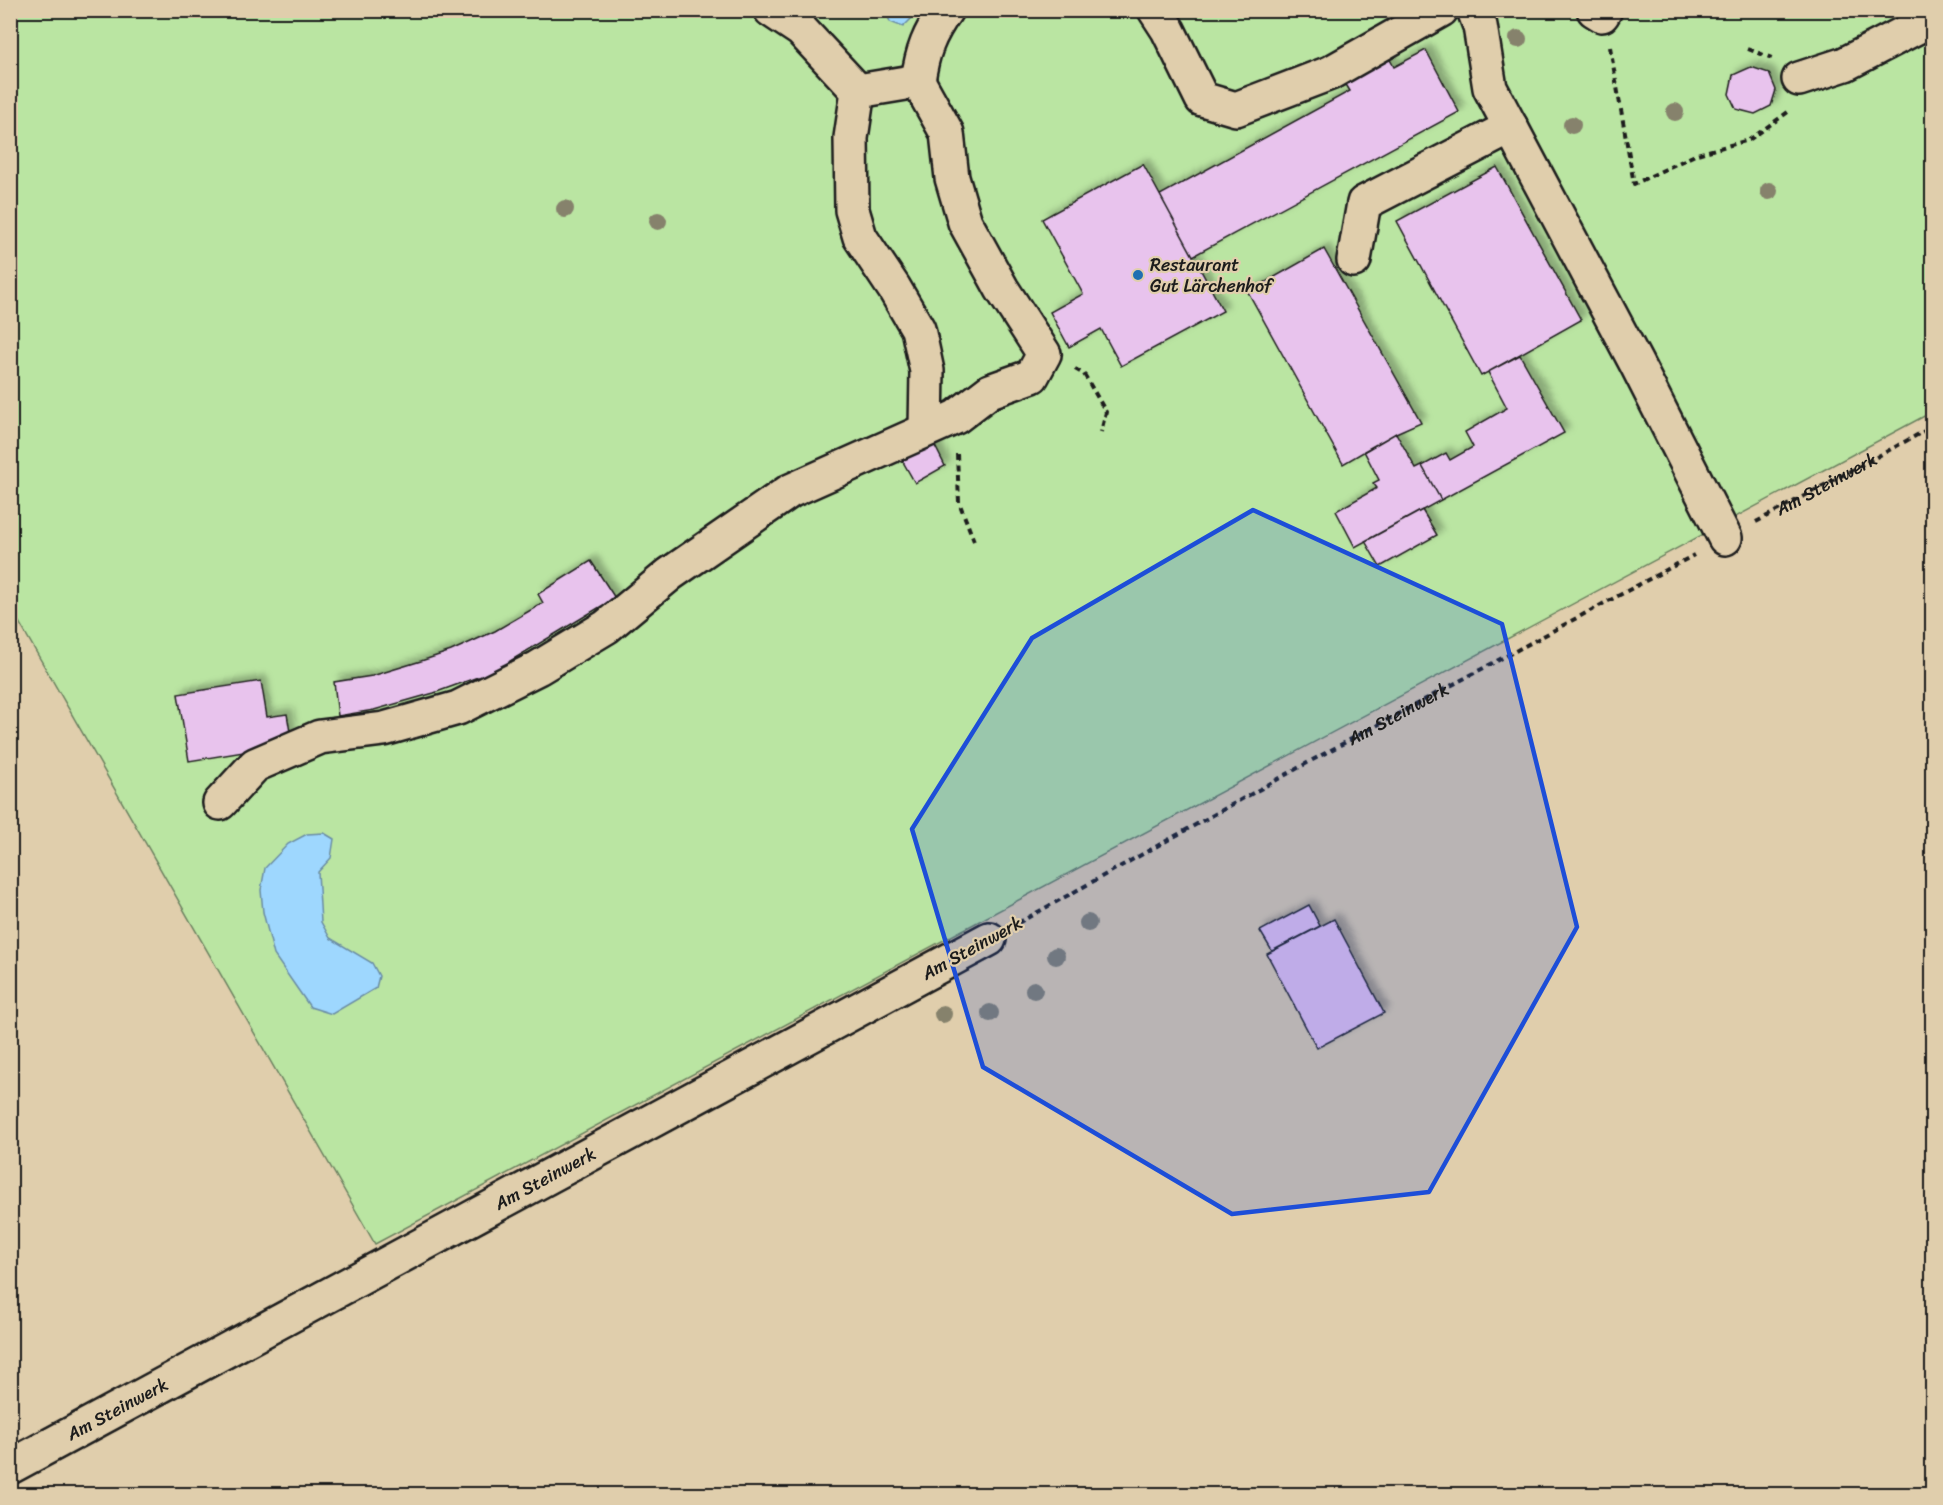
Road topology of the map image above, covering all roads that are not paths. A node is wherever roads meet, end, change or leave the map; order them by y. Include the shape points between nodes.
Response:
1 (771, 10) edge
2 (946, 10) edge
3 (1155, 10) edge
4 (1441, 10) edge
5 (1474, 10) edge
6 (1932, 19) edge
7 (1799, 79) road end
8 (918, 81) junction
9 (858, 91) junction
10 (1511, 127) junction
11 (1354, 260) dead end
12 (926, 429) junction
13 (1725, 538) road end
14 (220, 803) dead end
15 (988, 939) road end
16 (10, 1467) edge

1 - 9 street via 801,30
2 - 8 street via 921,55
3 - 4 street via 1202,99 1236,109 1330,73
5 - 10 street via 1490,88
6 - 7 street via 1845,64
8 - 9 street
8 - 12 street via 947,133 952,178 965,222 1044,354 1032,376 990,391 956,417
9 - 12 street via 851,138 852,210 861,237 918,329 927,370
10 - 11 street via 1364,203
10 - 13 street
12 - 14 street via 790,491 670,574 606,627 538,668 458,708 384,729 320,737 255,765
15 - 16 street, Am Steinwerk

